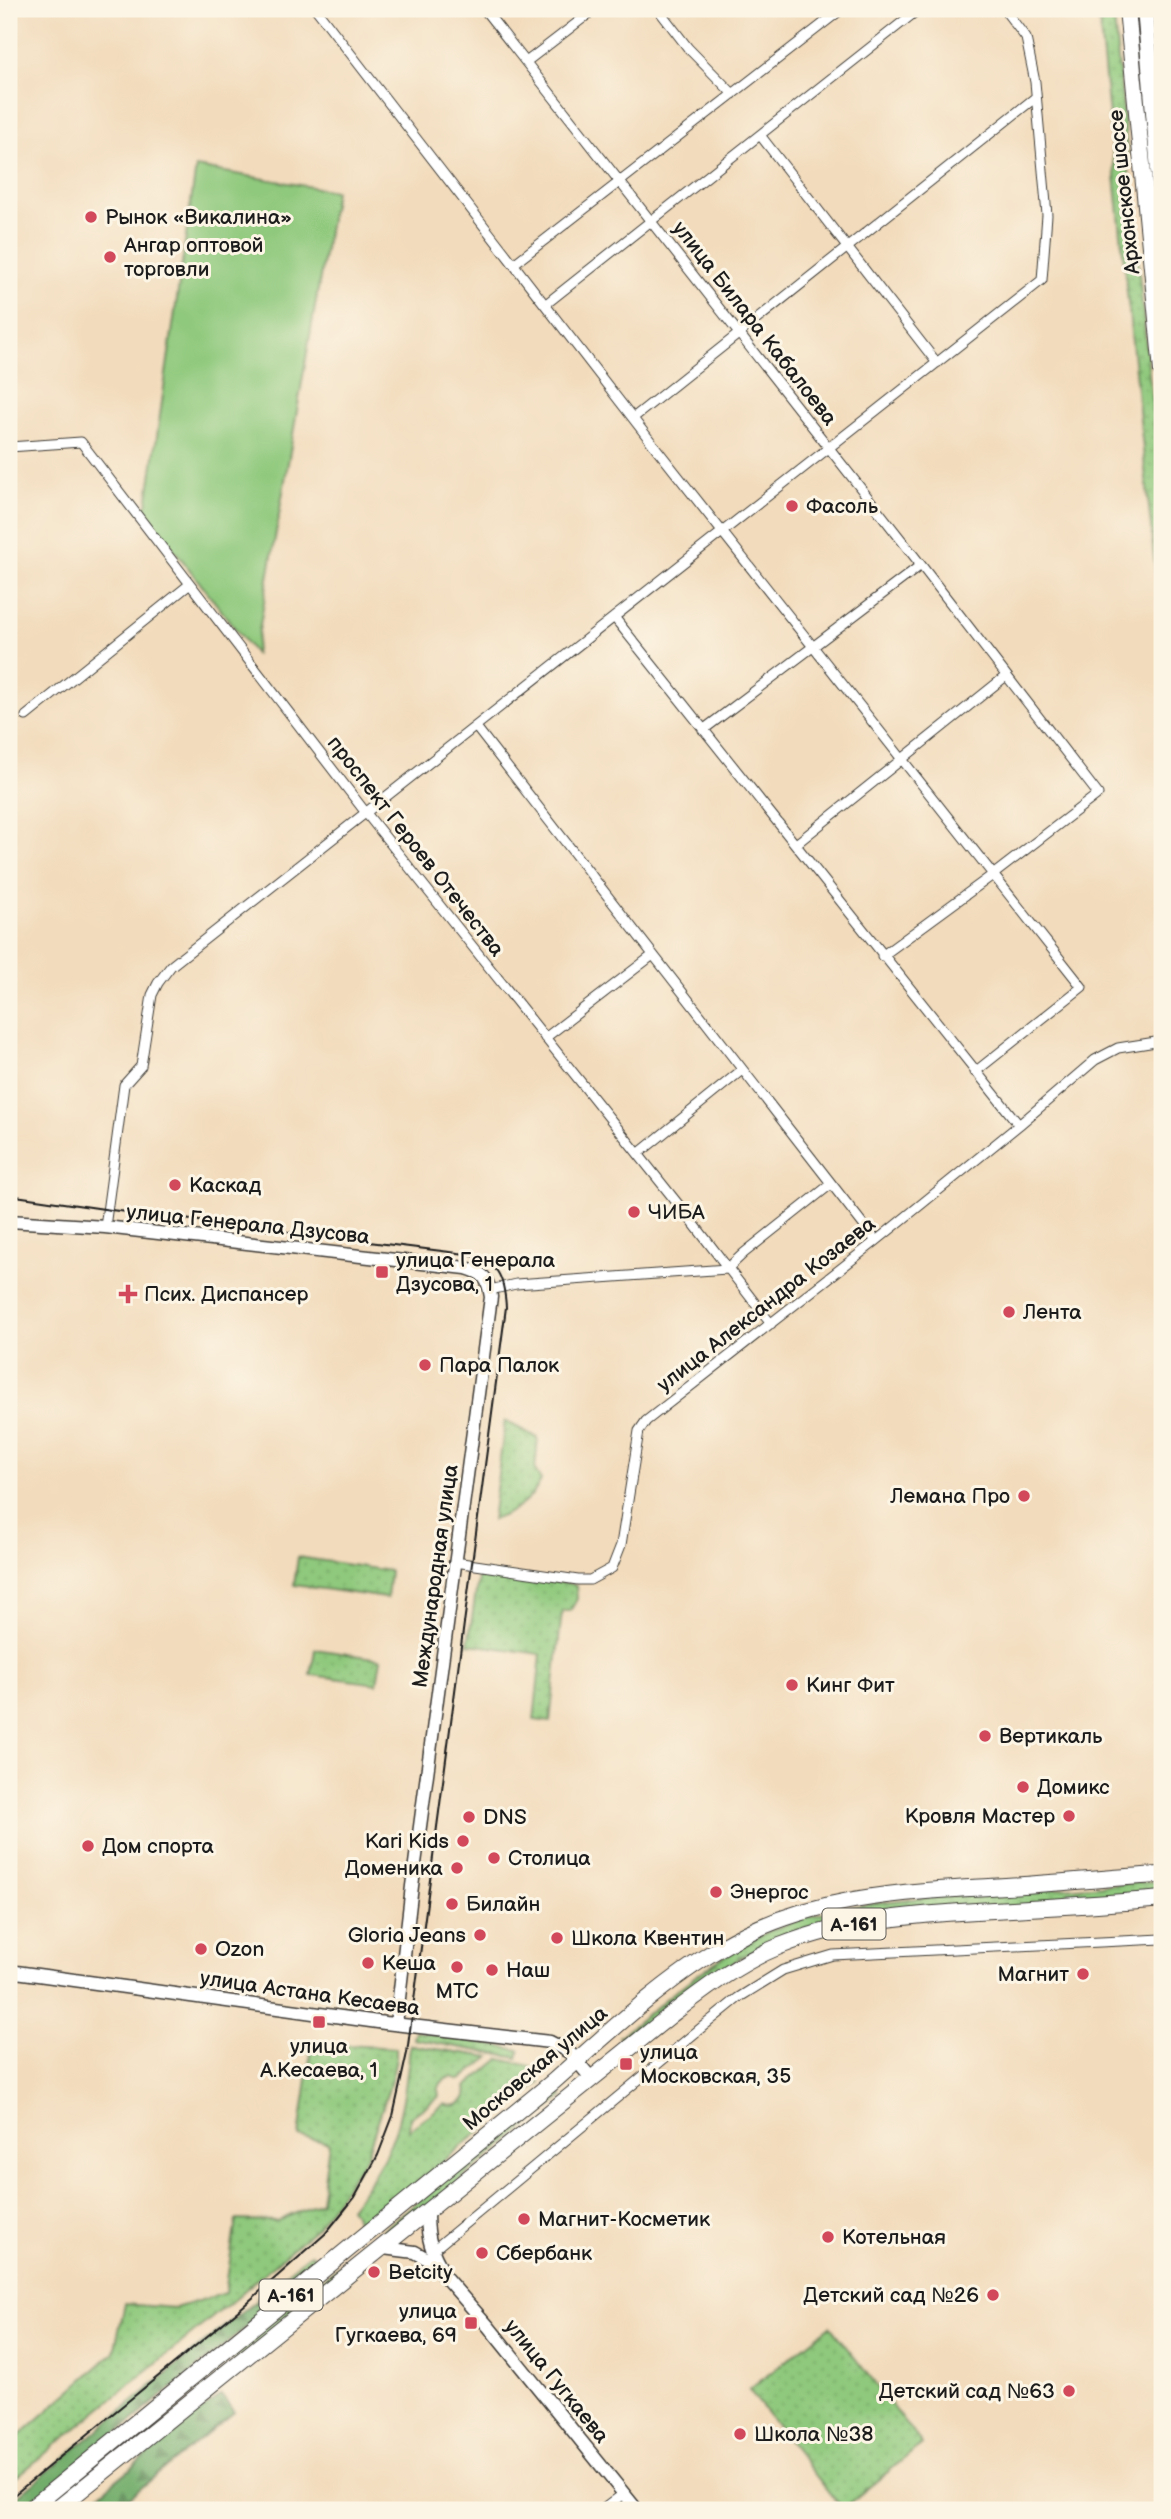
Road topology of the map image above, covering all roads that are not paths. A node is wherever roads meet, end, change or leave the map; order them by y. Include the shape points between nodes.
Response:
1 (316, 9) edge
2 (484, 9) edge
3 (595, 9) edge
4 (658, 9) edge
5 (919, 9) edge
6 (1004, 9) edge
7 (1127, 9) edge
8 (1145, 9) edge
9 (837, 10) edge
10 (526, 62) junction
11 (733, 94) junction
12 (1036, 97) junction
13 (760, 135) junction
14 (621, 182) junction
15 (1162, 204) edge
16 (652, 221) junction
17 (848, 248) junction
18 (515, 263) junction
19 (547, 304) junction
20 (738, 333) junction
21 (937, 363) junction
22 (1162, 371) edge
23 (633, 418) junction
24 (9, 447) edge
25 (830, 448) junction
26 (724, 532) junction
27 (921, 565) junction
28 (190, 584) junction
29 (614, 617) junction
30 (813, 646) junction
31 (1006, 676) junction
32 (26, 716) dead end
33 (476, 726) junction
34 (703, 730) junction
35 (902, 760) junction
36 (366, 813) junction
37 (796, 844) junction
38 (994, 874) junction
39 (653, 955) junction
40 (883, 956) junction
41 (545, 1038) junction
42 (1162, 1041) edge
43 (742, 1070) junction
44 (975, 1072) junction
45 (1020, 1125) junction
46 (638, 1154) junction
47 (831, 1184) junction
48 (9, 1221) edge
49 (105, 1227) junction
50 (876, 1241) junction
51 (727, 1269) junction
52 (490, 1290) junction
53 (771, 1324) junction
54 (455, 1562) junction
55 (1162, 1875) edge
56 (1162, 1899) edge
57 (1162, 1939) edge
58 (9, 1971) edge
59 (396, 2024) junction
60 (576, 2061) junction
61 (592, 2079) junction
62 (427, 2211) junction
63 (383, 2248) junction
64 (432, 2251) junction
65 (446, 2278) junction
66 (623, 2494) junction
67 (29, 2510) edge
68 (56, 2510) edge
69 (602, 2510) edge
70 (637, 2510) edge

1 - 18 street
2 - 10 street, улица Билара Кабалоева
3 - 10 street
4 - 11 street
5 - 13 street
6 - 12 street via 1026,38
7 - 22 highway, Архонское шоссе
8 - 15 highway, Архонское шоссе
9 - 11 street
10 - 14 street, улица Билара Кабалоева
11 - 14 street
12 - 17 street
12 - 21 street, улица Билара Кабалоева via 1047,215 1042,280
13 - 16 street
13 - 17 street
14 - 16 street, улица Билара Кабалоева
14 - 18 street
16 - 19 street
16 - 20 street, улица Билара Кабалоева
17 - 20 street
17 - 21 street
18 - 19 street
19 - 23 street
20 - 23 street
20 - 25 street, улица Билара Кабалоева
21 - 25 street, улица Билара Кабалоева
23 - 26 street
24 - 28 street, проспект Героев Отечества via 81,442
25 - 26 street, улица Билара Кабалоева
25 - 27 street, улица Билара Кабалоева
26 - 29 street, улица Билара Кабалоева
26 - 30 street
27 - 30 street
27 - 31 street, улица Билара Кабалоева
28 - 32 street
28 - 36 street, проспект Героев Отечества
29 - 33 street, улица Билара Кабалоева
29 - 34 street
30 - 34 street
30 - 35 street
31 - 35 street
31 - 38 street, улица Билара Кабалоева via 1098,794
33 - 36 street, улица Билара Кабалоева
33 - 39 street
34 - 37 street
35 - 37 street
35 - 38 street
36 - 41 street, проспект Героев Отечества
36 - 49 street, улица Билара Кабалоева via 171,966 158,983 141,1066 124,1085
37 - 40 street
38 - 40 street, улица Билара Кабалоева
38 - 44 street via 1082,987
39 - 41 street
39 - 43 street
40 - 44 street
41 - 46 street, проспект Героев Отечества
42 - 45 street, улица Александра Козаева via 1118,1048 1095,1060
43 - 46 street
43 - 47 street
44 - 45 street
45 - 50 street, улица Александра Козаева
46 - 51 street, проспект Героев Отечества
47 - 50 street
47 - 51 street
48 - 49 street, улица Генерала Дзусова
49 - 52 street, улица Генерала Дзусова via 466,1268 482,1273
50 - 53 street, улица Александра Козаева
51 - 52 street via 516,1284
51 - 53 street, проспект Героев Отечества
52 - 54 street, Международная улица
53 - 54 street, улица Александра Козаева via 662,1406 639,1431 621,1545 612,1568 590,1580 578,1580
54 - 59 street, Международная улица
55 - 60 highway, Московская улица / А-161 via 875,1895 803,1910 752,1931 705,1958
56 - 61 highway, Московская улица / А-161 via 894,1916 817,1933 778,1947 718,1979
57 - 64 street via 832,1955 783,1970 710,2020
58 - 59 street, улица Астана Кесаева
59 - 60 street, улица Астана Кесаева via 550,2042
60 - 61 street, улица Астана Кесаева
60 - 67 highway, Московская улица / А-161
61 - 62 highway, Московская улица / А-161
62 - 63 highway, Московская улица / А-161
62 - 64 street, улица Гугкаева
63 - 65 street, улица Гугкаева via 415,2252
63 - 68 highway, Московская улица / А-161
64 - 65 street, улица Гугкаева
65 - 66 street, улица Гугкаева
66 - 69 street
66 - 70 street, улица Гугкаева

